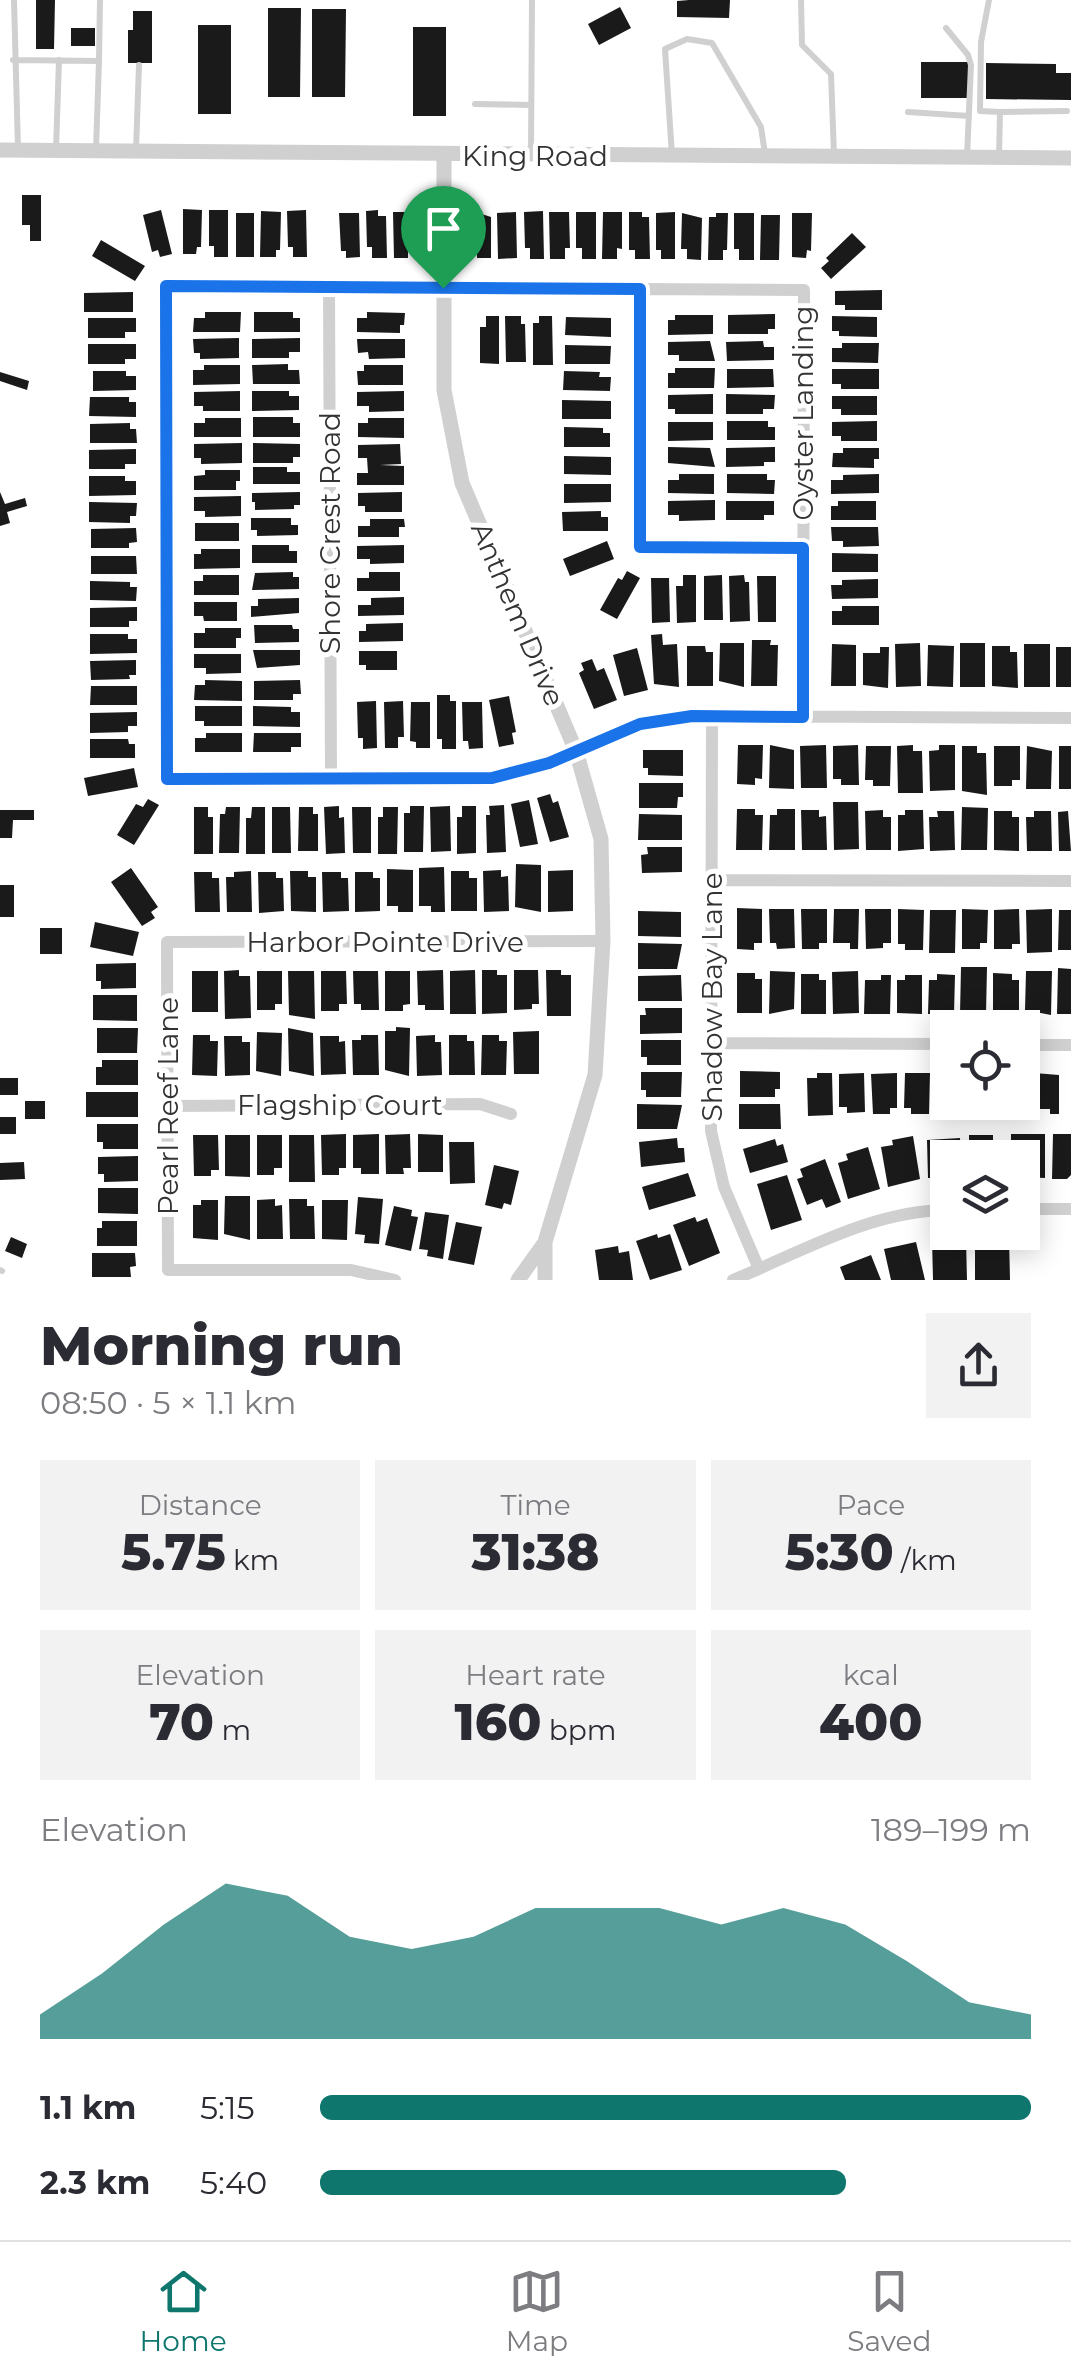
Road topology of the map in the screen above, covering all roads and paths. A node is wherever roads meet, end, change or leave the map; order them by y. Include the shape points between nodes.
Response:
1 (14, 0) edge
2 (100, 0) edge
3 (532, 0) edge
4 (801, 0) edge
5 (989, 0) edge
6 (946, 28) dead end
7 (13, 60) junction
8 (58, 60) junction
9 (99, 60) junction
10 (139, 65) dead end
11 (475, 104) dead end
12 (531, 105) junction
13 (1068, 111) dead end
14 (908, 112) dead end
15 (1000, 112) junction
16 (969, 116) junction
17 (0, 150) edge
18 (18, 150) junction
19 (56, 151) junction
20 (96, 151) junction
21 (136, 151) junction
22 (444, 156) junction
23 (531, 156) junction
24 (672, 158) junction
25 (766, 158) junction
26 (834, 158) junction
27 (967, 158) junction
28 (999, 158) junction
29 (1071, 158) edge
30 (329, 287) junction
31 (443, 288) junction
32 (640, 289) junction
33 (803, 548) junction
34 (712, 716) junction
35 (803, 717) junction
36 (1071, 718) edge
37 (576, 751) junction
38 (330, 778) junction
39 (712, 880) junction
40 (1071, 881) edge
41 (603, 941) junction
42 (167, 942) joint
43 (711, 1044) junction
44 (930, 1044) edge
45 (1040, 1044) edge
46 (1071, 1045) edge
47 (168, 1106) junction
48 (511, 1114) dead end
49 (1040, 1209) edge
50 (1071, 1209) edge
51 (930, 1210) edge
52 (545, 1242) junction
53 (759, 1269) junction
54 (395, 1280) edge
55 (518, 1280) edge
56 (546, 1280) edge
57 (733, 1280) edge

1 - 7 lane
2 - 9 lane
3 - 12 lane
4 - 26 lane via 802,45 832,74
5 - 15 lane via 980,42 980,111
6 - 16 lane via 968,55
7 - 8 lane
7 - 18 lane
8 - 9 lane
8 - 19 lane
9 - 20 lane
10 - 21 lane
11 - 12 lane
12 - 23 lane
13 - 15 lane
14 - 16 lane
15 - 28 lane
16 - 27 lane
17 - 18 street, King Road
18 - 19 street, King Road
19 - 20 street, King Road
20 - 21 street, King Road
21 - 22 street, King Road
22 - 23 street, King Road
22 - 31 street, Anthem Drive
23 - 24 street, King Road
24 - 25 street, King Road
24 - 25 lane via 665,49 702,39 712,43 761,127
25 - 26 street, King Road
26 - 27 street, King Road
27 - 28 street, King Road
28 - 29 street, King Road
30 - 31 street
30 - 38 street, Shore Crest Road
30 - 38 street via 166,286 167,779
31 - 32 street
31 - 37 street, Anthem Drive via 444,390 462,483
32 - 33 street via 640,547
32 - 33 street, Oyster Landing via 804,290
33 - 35 street, Oyster Landing
34 - 35 street
34 - 37 street via 640,724
34 - 39 street, Shadow Bay Lane
35 - 36 street
37 - 38 street via 492,778
37 - 41 street, Anthem Drive via 601,839
39 - 40 street
39 - 43 street, Shadow Bay Lane
41 - 42 street, Harbor Pointe Drive
41 - 52 street, Anthem Drive via 595,1075
42 - 47 street, Pearl Reef Lane
43 - 44 street
43 - 53 street, Shadow Bay Lane via 711,1132 724,1187
45 - 46 street
47 - 48 street, Flagship Court via 480,1104
47 - 54 street, Pearl Reef Lane via 168,1270 351,1270
49 - 50 street
51 - 53 street via 861,1227
52 - 55 street, Anthem Drive
52 - 56 street, Anthem Drive
53 - 57 street

